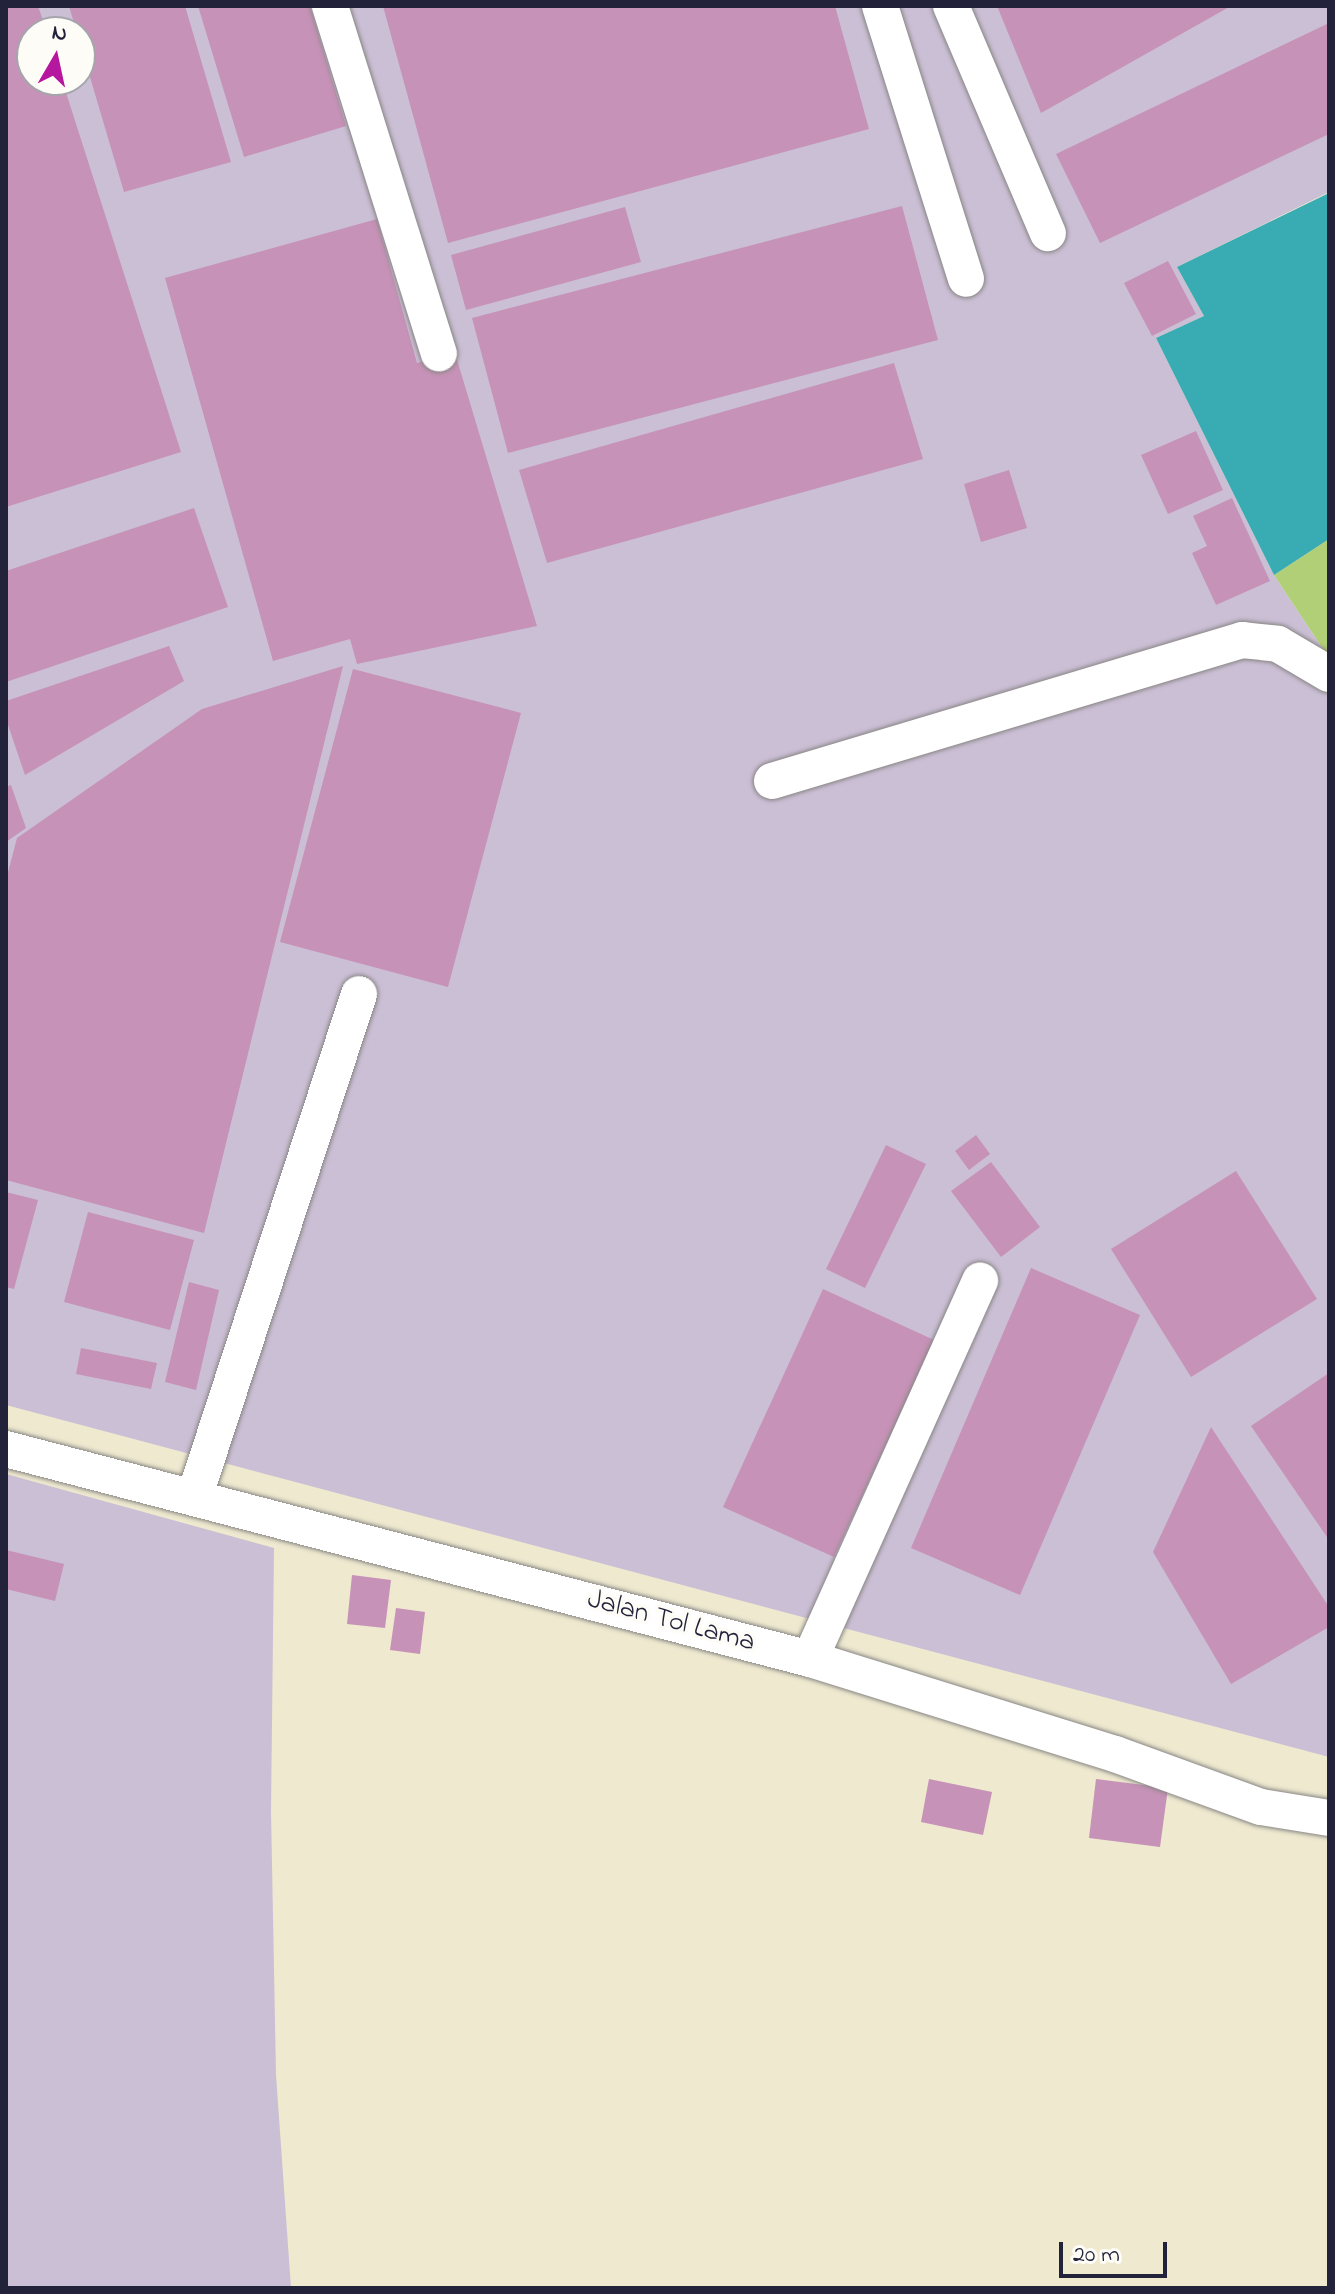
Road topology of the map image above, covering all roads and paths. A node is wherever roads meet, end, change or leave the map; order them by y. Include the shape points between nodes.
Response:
1 (330, 6) edge
2 (880, 6) edge
3 (951, 6) edge
4 (1048, 233) dead end
5 (966, 279) dead end
6 (439, 353) dead end
7 (1329, 674) edge
8 (772, 781) dead end
9 (359, 994) dead end
10 (980, 1280) dead end
11 (6, 1449) edge
12 (195, 1495) junction
13 (810, 1659) junction
14 (1329, 1818) edge

1 - 6 street
2 - 5 street
3 - 4 street
7 - 8 street via 1278,644 1242,640
9 - 12 street
10 - 13 street
11 - 12 street, Jalan Tol Lama
12 - 13 street, Jalan Tol Lama
13 - 14 street, Jalan Tol Lama via 1115,1754 1261,1807

